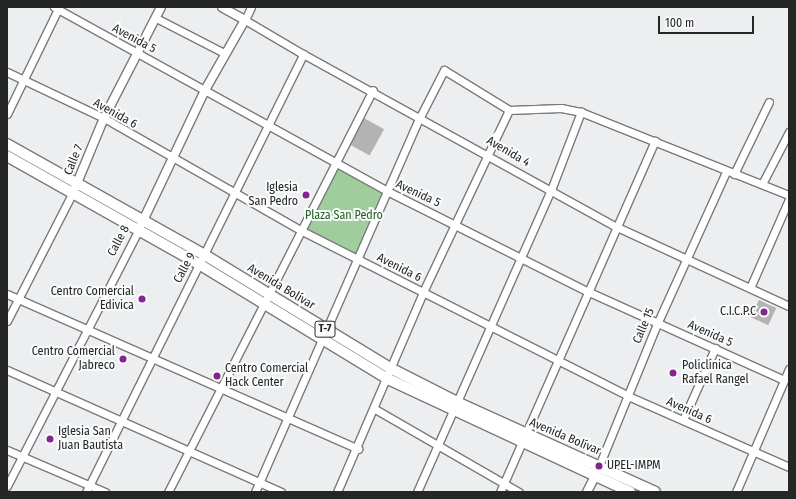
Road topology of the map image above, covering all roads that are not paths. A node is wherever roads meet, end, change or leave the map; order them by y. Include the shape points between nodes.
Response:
1 (161, 7) edge
2 (222, 7) edge
3 (251, 7) edge
4 (57, 8) edge
5 (156, 18) junction
6 (245, 20) junction
7 (137, 52) junction
8 (224, 53) junction
9 (303, 54) junction
10 (7, 72) edge
11 (23, 80) junction
12 (205, 90) junction
13 (373, 90) junction
14 (769, 102) dead end
15 (509, 110) junction
16 (581, 112) junction
17 (7, 114) edge
18 (420, 117) junction
19 (104, 118) junction
20 (268, 125) junction
21 (789, 132) edge
22 (655, 141) junction
23 (7, 144) edge
24 (786, 148) edge
25 (490, 155) junction
26 (7, 156) edge
27 (170, 159) junction
28 (338, 166) junction
29 (726, 172) junction
30 (734, 174) junction
31 (762, 184) junction
32 (74, 189) junction
33 (552, 190) junction
34 (389, 192) junction
35 (234, 195) junction
36 (789, 195) edge
37 (789, 199) edge
38 (144, 221) junction
39 (456, 224) junction
40 (617, 227) junction
41 (138, 231) junction
42 (302, 231) junction
43 (205, 255) junction
44 (522, 257) junction
45 (357, 258) junction
46 (688, 259) junction
47 (199, 264) junction
48 (750, 288) junction
49 (423, 292) junction
50 (589, 292) junction
51 (7, 294) edge
52 (270, 297) junction
53 (18, 298) junction
54 (789, 306) edge
55 (265, 307) junction
56 (7, 321) edge
57 (657, 324) junction
58 (493, 325) junction
59 (88, 328) junction
60 (326, 329) junction
61 (321, 340) junction
62 (715, 348) junction
63 (151, 358) junction
64 (557, 360) junction
65 (392, 368) junction
66 (789, 369) edge
67 (7, 370) edge
68 (388, 379) junction
69 (784, 380) junction
70 (221, 387) junction
71 (55, 392) junction
72 (628, 396) junction
73 (457, 408) junction
74 (375, 409) junction
75 (287, 417) junction
76 (683, 420) junction
77 (121, 423) junction
78 (526, 440) junction
79 (437, 447) junction
80 (358, 449) junction
81 (7, 450) edge
82 (188, 451) junction
83 (754, 451) junction
84 (22, 457) junction
85 (599, 466) junction
86 (789, 467) edge
87 (596, 476) junction
88 (259, 482) junction
89 (89, 485) junction
90 (503, 485) junction
91 (7, 486) edge
92 (86, 492) edge
93 (105, 492) edge
94 (168, 492) edge
95 (255, 492) edge
96 (281, 492) edge
97 (337, 492) edge
98 (417, 492) edge
99 (500, 492) edge
100 (519, 492) edge
101 (587, 492) edge
102 (630, 492) edge
103 (655, 492) edge
104 (736, 492) edge

1 - 5 main road, Calle 7
2 - 6 main road, Avenida 4
3 - 6 street, Calle 8
4 - 7 street, Avenida 5
4 - 11 street
5 - 7 main road, Calle 7
5 - 8 street
6 - 8 main road, Calle 8
6 - 9 street, Avenida 4
7 - 12 street, Avenida 5
7 - 19 main road, Calle 7
8 - 12 main road, Calle 8
9 - 13 street, Avenida 4
9 - 20 street, Calle 9
10 - 11 street, Avenida 6
11 - 17 street
11 - 19 street, Avenida 6
12 - 20 street, Avenida 5
12 - 27 main road, Calle 8
13 - 18 street, Avenida 4
13 - 28 street
14 - 30 street
15 - 16 street via 561,108
15 - 18 street via 444,70
15 - 25 street
16 - 22 street
16 - 33 street
18 - 25 street, Avenida 4
18 - 34 street
19 - 27 street, Avenida 6
19 - 32 main road, Calle 7
20 - 28 street, Avenida 5
20 - 35 street, Calle 9
21 - 24 street
22 - 29 street
22 - 40 street
23 - 32 highway, Avenida Bolívar / T-7
24 - 31 street
25 - 33 street, Avenida 4
25 - 39 street
26 - 32 highway, Avenida Bolívar / T-7
27 - 35 street, Avenida 6
27 - 38 main road, Calle 8
28 - 34 street, Avenida 5
28 - 42 street
29 - 30 street
29 - 46 street, Calle 15
30 - 31 street
31 - 36 street
32 - 38 highway, Avenida Bolívar / T-7
32 - 41 highway, Avenida Bolívar / T-7
32 - 53 street, Calle 7
33 - 40 street, Avenida 4
33 - 44 street
34 - 39 street, Avenida 5
34 - 45 street
35 - 42 street, Avenida 6
35 - 43 street, Calle 9
37 - 48 street
38 - 41 main road, Calle 8
38 - 43 highway, Avenida Bolívar / T-7
39 - 44 street, Avenida 5
39 - 49 street
40 - 46 street, Avenida 4
40 - 50 street
41 - 47 highway, Avenida Bolívar / T-7
41 - 59 street, Calle 8
42 - 45 street, Avenida 6
42 - 52 street
43 - 47 street, Calle 9
43 - 52 highway, Avenida Bolívar / T-7
44 - 50 street, Avenida 5
44 - 58 street
45 - 49 street, Avenida 6
45 - 60 street
46 - 48 street, Avenida 4
46 - 57 street, Calle 15
47 - 55 highway, Avenida Bolívar / T-7
47 - 63 street, Calle 9
48 - 54 street, Avenida 4
49 - 58 street, Avenida 6
49 - 65 street
50 - 57 street, Avenida 5
50 - 64 street
51 - 53 street
52 - 55 street
52 - 60 highway, Avenida Bolívar / T-7
53 - 56 street, Calle 7
53 - 59 street
55 - 61 highway, Avenida Bolívar / T-7
55 - 70 street
57 - 62 street, Avenida 5
57 - 72 street, Calle 15
58 - 64 street, Avenida 6
58 - 73 street
59 - 63 street
59 - 71 street, Calle 8
60 - 61 street
60 - 65 highway, Avenida Bolívar / T-7
61 - 68 highway, Avenida Bolívar / T-7
61 - 75 street
62 - 69 street, Avenida 5
62 - 76 street
63 - 70 street
63 - 77 street, Calle 9
64 - 72 street, Avenida 6
64 - 78 street
65 - 68 street
65 - 73 highway, Avenida Bolívar / T-7
66 - 69 street
67 - 71 street
68 - 73 highway, Avenida Bolívar / T-7
68 - 74 street
69 - 83 street
70 - 75 street
70 - 82 street
71 - 77 street
71 - 84 street, Calle 8
72 - 76 street, Avenida 6
72 - 85 street, Calle 15
73 - 78 highway, Avenida Bolívar / T-7
73 - 79 street
74 - 79 street
74 - 80 street
75 - 80 street
75 - 88 street
76 - 83 street, Avenida 6
77 - 82 street
77 - 89 street, Calle 9
78 - 85 highway, Avenida Bolívar / T-7
78 - 87 highway, Avenida Bolívar / T-7
78 - 90 street
79 - 90 street
79 - 98 street
80 - 97 street
81 - 84 street
82 - 88 street
82 - 94 street
83 - 86 street, Avenida 6
83 - 104 street
84 - 89 street
84 - 91 street, Calle 8
85 - 87 main road, Calle 15
85 - 103 highway, Avenida Bolívar / T-7
87 - 101 main road, Calle 15
87 - 102 highway, Avenida Bolívar / T-7
88 - 95 street
88 - 96 street
89 - 92 street, Calle 9
89 - 93 street
90 - 99 street
90 - 100 street

